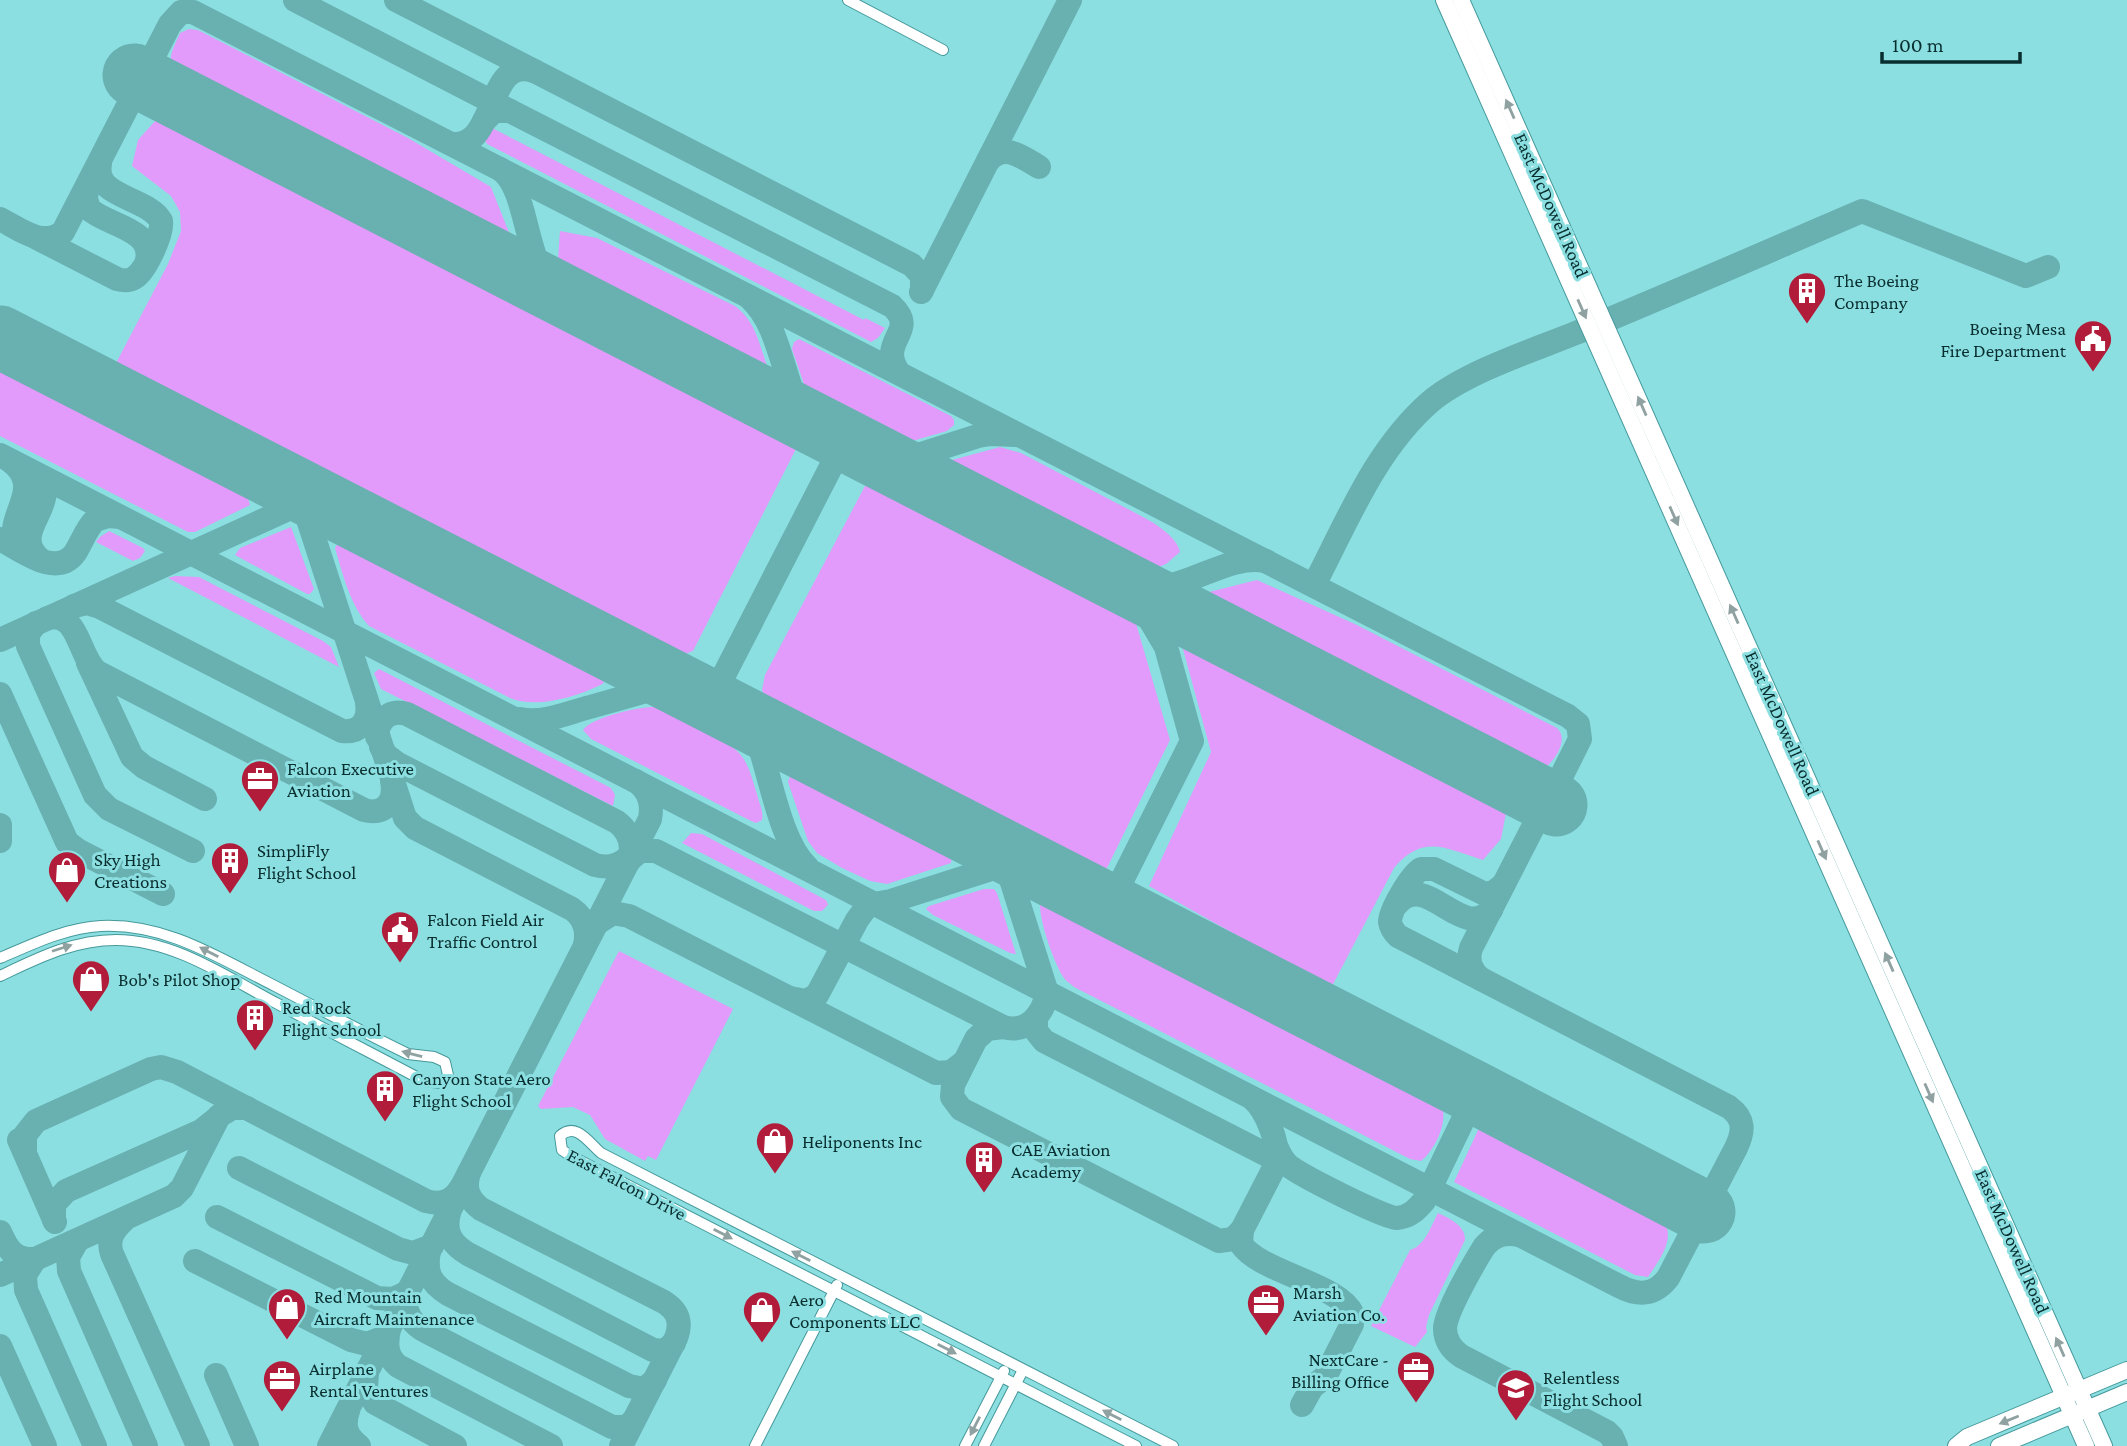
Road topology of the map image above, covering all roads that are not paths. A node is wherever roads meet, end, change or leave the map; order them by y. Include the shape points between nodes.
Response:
1 (848, 0) edge
2 (1444, 0) edge
3 (1461, 0) edge
4 (943, 50) dead end
5 (0, 958) edge
6 (0, 976) edge
7 (842, 1277) junction
8 (834, 1292) junction
9 (1008, 1363) junction
10 (1023, 1370) junction
11 (2127, 1370) edge
12 (1001, 1377) junction
13 (1016, 1385) junction
14 (2080, 1391) junction
15 (2127, 1392) edge
16 (2064, 1398) junction
17 (2088, 1409) junction
18 (2072, 1416) junction
19 (755, 1446) edge
20 (965, 1446) edge
21 (984, 1446) edge
22 (1136, 1446) edge
23 (1173, 1446) edge
24 (1956, 1446) edge
25 (1999, 1446) edge
26 (2086, 1446) edge
27 (2104, 1446) edge

1 - 4 street
2 -> 16 main road, East McDowell Road
14 -> 3 main road, East McDowell Road
6 -> 5 street via 76,944 120,940 152,944 195,960 424,1082 441,1083 447,1075 440,1058 408,1054 165,933 132,927 83,928
7 - 8 street
7 -> 8 street, East Falcon Drive via 601,1153 575,1131 559,1136 562,1150 571,1156
7 - 9 street, East Falcon Drive
8 -> 12 street, East Falcon Drive
8 - 19 street
9 - 10 street, East Falcon Drive
9 - 12 street
10 - 13 street
23 -> 10 street, East Falcon Drive
11 - 14 main road
12 - 13 street, East Falcon Drive
12 -> 20 street
13 - 21 street
13 - 22 street, East Falcon Drive
14 - 16 main road
14 - 17 main road, East McDowell Road
15 - 17 main road
16 - 18 main road, East McDowell Road
16 -> 24 main road via 1967,1437
17 - 18 main road
17 - 27 main road, East McDowell Road
18 - 25 main road
18 - 26 main road, East McDowell Road

